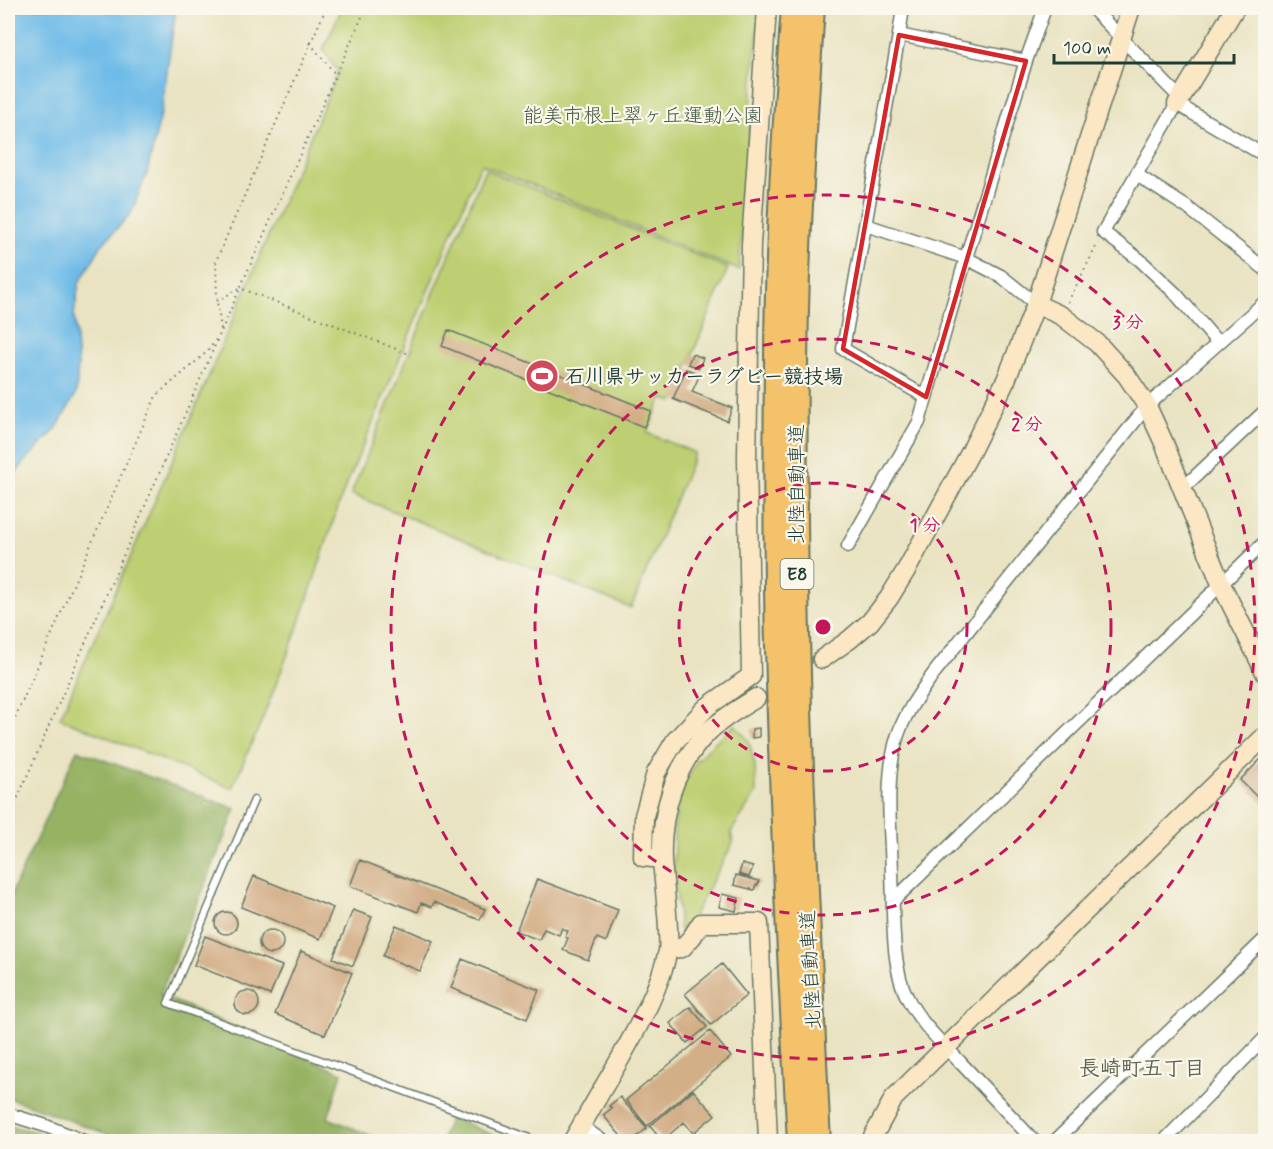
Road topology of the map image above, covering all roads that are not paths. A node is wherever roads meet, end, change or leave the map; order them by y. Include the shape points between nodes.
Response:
1 (767, 8) edge
2 (793, 8) edge
3 (813, 8) edge
4 (903, 8) edge
5 (1045, 8) edge
6 (1092, 8) edge
7 (1131, 8) edge
8 (1235, 8) edge
9 (899, 34) junction
10 (1121, 38) junction
11 (1026, 61) junction
12 (1179, 102) junction
13 (1266, 154) edge
14 (1137, 175) junction
15 (866, 225) junction
16 (966, 258) junction
17 (1266, 270) edge
18 (1266, 301) edge
19 (1036, 304) junction
20 (1218, 343) junction
21 (926, 397) junction
22 (1147, 406) junction
23 (1266, 410) edge
24 (1183, 488) junction
25 (1266, 541) edge
26 (848, 546) dead end
27 (1221, 584) junction
28 (822, 658) dead end
29 (1266, 674) edge
30 (756, 698) dead end
31 (1266, 735) edge
32 (254, 801) dead end
33 (662, 859) junction
34 (893, 900) junction
35 (1266, 938) edge
36 (669, 949) junction
37 (1266, 1037) edge
38 (946, 1048) junction
39 (8, 1114) edge
40 (577, 1134) edge
41 (86, 1142) edge
42 (540, 1142) edge
43 (604, 1142) edge
44 (768, 1142) edge
45 (799, 1142) edge
46 (819, 1142) edge
47 (870, 1142) edge
48 (1035, 1142) edge
49 (1054, 1142) edge
50 (1163, 1142) edge

1 - 33 street via 751,244 747,457 751,676 707,707 675,741 656,773 644,816 643,857
2 - 45 highway, 北陸自動車道 / E8 via 776,351 776,515 777,645
3 - 46 highway, 北陸自動車道 / E8 via 800,232 796,482 808,928
4 - 9 street
5 - 11 street
6 - 10 street
7 - 10 street
8 - 12 street
9 - 11 street
9 - 15 street
10 - 12 street
10 - 19 street
11 - 16 street
12 - 13 street
12 - 14 street
14 - 17 street via 1188,207
14 - 20 street via 1103,232 1174,293
15 - 16 street
15 - 21 street via 843,349
16 - 19 street via 1001,276
16 - 21 street
18 - 20 street
19 - 22 street via 1062,316 1097,343
19 - 28 street via 1001,390 908,567 870,622
20 - 22 street
21 - 26 street via 919,422
22 - 24 street
22 - 34 street via 920,692 906,717 895,745 889,788
23 - 24 street
24 - 27 street
25 - 27 street
27 - 29 street
27 - 34 street
30 - 33 street via 710,731 693,748 680,770 664,817
31 - 38 street
32 - 42 lane via 168,1003
33 - 36 street
34 - 38 street via 899,974 906,997
35 - 49 street
36 - 40 street via 647,1010
36 - 44 street via 682,948 701,923 759,923
37 - 50 street
38 - 47 street via 894,1098
38 - 48 street
39 - 41 street
40 - 43 street

